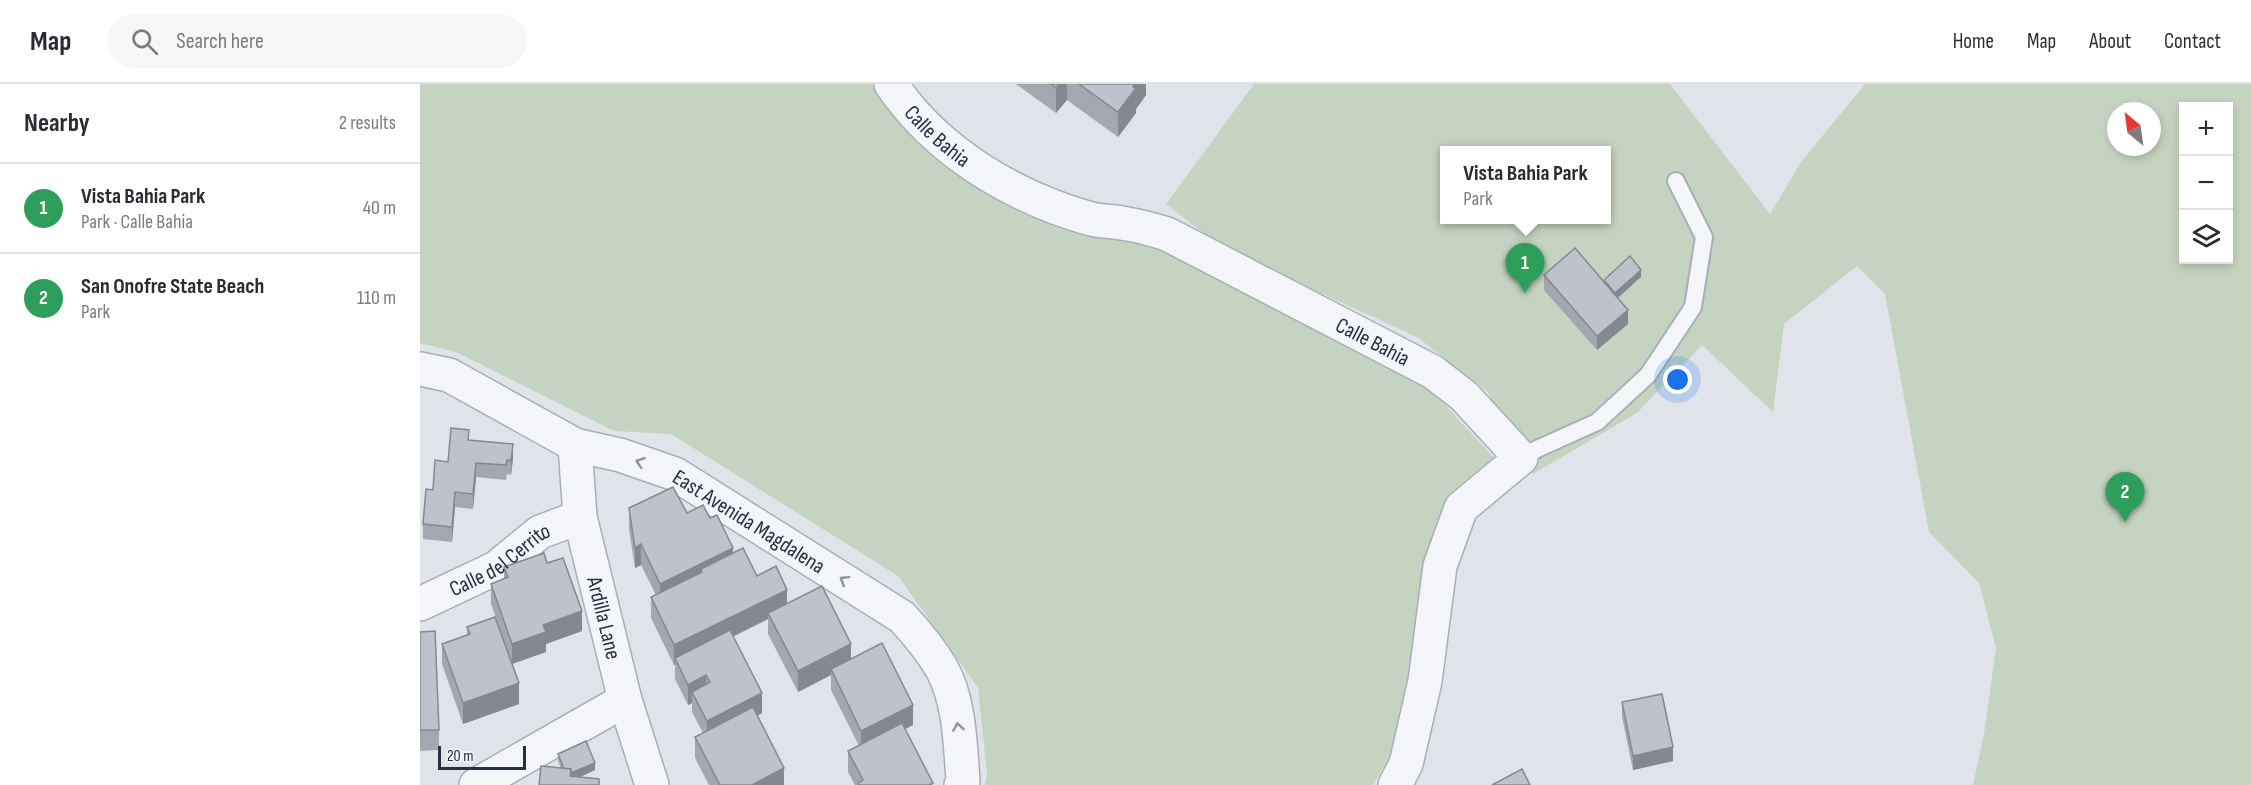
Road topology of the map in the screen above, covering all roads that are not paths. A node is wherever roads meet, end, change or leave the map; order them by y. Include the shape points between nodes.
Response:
1 (891, 84) edge
2 (1676, 181) dead end
3 (420, 369) edge
4 (575, 445) junction
5 (1521, 458) junction
6 (580, 517) junction
7 (420, 604) edge
8 (625, 700) junction
9 (476, 785) edge
10 (652, 785) edge
11 (961, 785) edge
12 (1395, 785) edge

1 - 5 street, Calle Bahia via 906,106 953,152 1010,187 1093,220 1167,234 1433,372 1464,396
2 - 5 lane via 1704,237 1694,307 1648,375 1597,422
3 - 4 street, East Avenida Magdalena via 448,375
4 - 6 street, Ardilla Lane
11 -> 4 street, East Avenida Magdalena via 960,740 953,697 922,639 902,617 675,474
5 - 12 street via 1461,508 1440,566 1425,681 1406,764
6 - 7 street, Calle del Cerrito via 540,532 495,568
6 - 8 street, Ardilla Lane
8 - 9 street
8 - 10 street, Ardilla Lane

